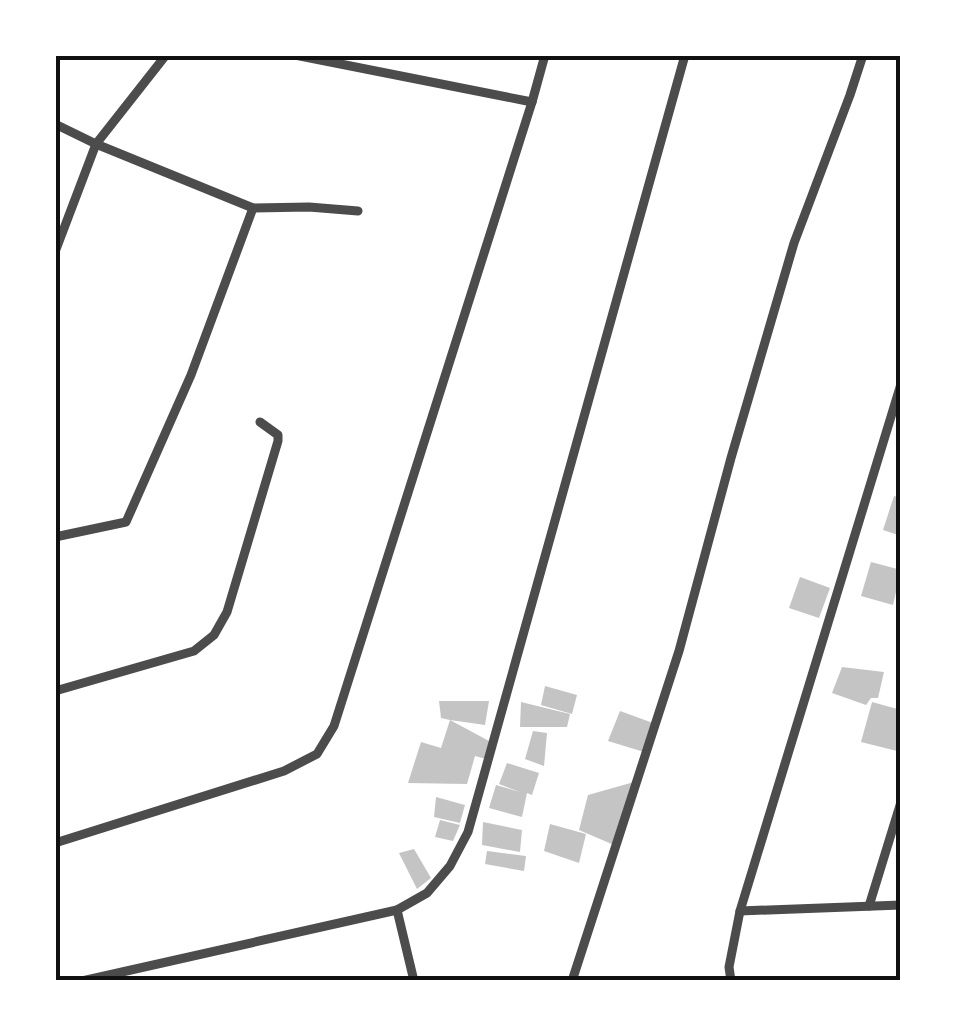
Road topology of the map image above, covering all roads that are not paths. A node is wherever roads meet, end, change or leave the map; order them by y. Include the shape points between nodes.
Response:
1 (166, 55) edge
2 (294, 55) edge
3 (545, 55) edge
4 (685, 55) edge
5 (862, 55) edge
6 (532, 102) junction
7 (55, 124) edge
8 (96, 144) junction
9 (254, 208) junction
10 (358, 211) dead end
11 (55, 252) edge
12 (901, 384) edge
13 (260, 422) dead end
14 (55, 537) edge
15 (55, 691) edge
16 (901, 802) edge
17 (55, 843) edge
18 (901, 905) edge
19 (869, 906) junction
20 (397, 910) junction
21 (740, 911) junction
22 (82, 981) edge
23 (414, 981) edge
24 (572, 981) edge
25 (730, 981) edge

1 - 8 street
2 - 6 street
3 - 6 street
4 - 20 street via 468,832 427,892
5 - 24 street via 794,243 679,651
6 - 17 street via 334,726 317,754 284,771
7 - 8 street
8 - 9 street
8 - 11 street
9 - 10 street
9 - 14 street via 126,522
12 - 21 street
13 - 15 street via 278,442 227,612 214,635 194,651
16 - 19 street
18 - 19 street
19 - 21 street
20 - 22 street
20 - 23 street
21 - 25 street

